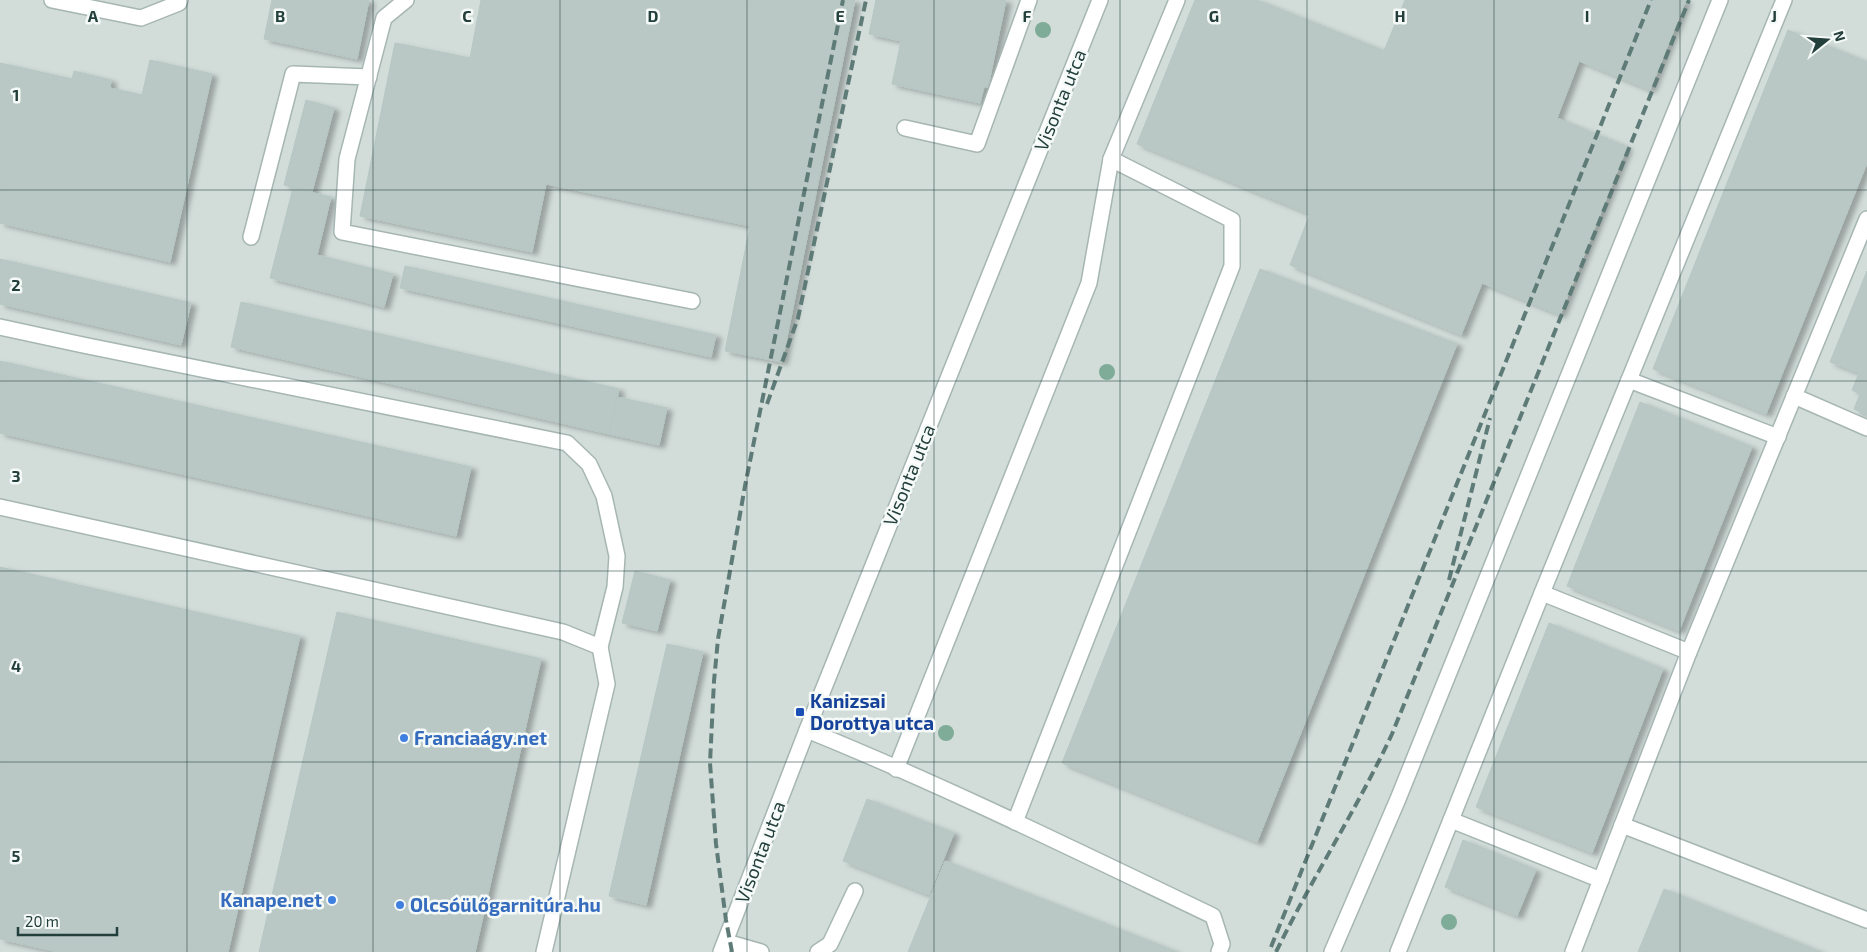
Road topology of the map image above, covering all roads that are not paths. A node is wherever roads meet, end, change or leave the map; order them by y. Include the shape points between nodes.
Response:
1 (52, 0) edge
2 (180, 0) edge
3 (406, 0) edge
4 (1030, 0) edge
5 (1100, 0) edge
6 (1177, 0) edge
7 (1720, 0) edge
8 (1784, 0) edge
9 (369, 77) junction
10 (905, 128) dead end
11 (1111, 159) junction
12 (1867, 219) edge
13 (251, 237) dead end
14 (692, 301) dead end
15 (0, 327) edge
16 (1629, 380) junction
17 (1794, 396) junction
18 (1867, 428) edge
19 (1778, 437) junction
20 (0, 507) edge
21 (1542, 593) junction
22 (600, 647) junction
23 (1689, 652) junction
24 (807, 730) junction
25 (896, 769) junction
26 (1451, 820) junction
27 (1015, 822) junction
28 (1622, 826) junction
29 (1601, 880) junction
30 (855, 891) dead end
31 (1867, 920) edge
32 (723, 947) edge
33 (544, 952) edge
34 (760, 952) edge
35 (818, 952) edge
36 (1219, 952) edge
37 (1332, 952) edge
38 (1398, 952) edge
39 (1573, 952) edge

1 - 2 street via 141,18
3 - 9 street via 384,18
4 - 10 street via 977,144
5 - 24 street, Visonta utca
6 - 11 street
7 - 37 street via 1398,798
8 - 16 street
9 - 13 street via 292,74
9 - 14 street via 347,159 342,232
11 - 25 street via 1089,283
11 - 27 street via 1232,220 1232,266
12 - 17 street
15 - 22 street via 567,443 589,464 604,496 617,556 615,588
16 - 19 street
16 - 21 street
17 - 18 street
17 - 19 street
19 - 23 street
20 - 22 street via 563,632
21 - 23 street
21 - 26 street
22 - 33 street via 607,684
23 - 28 street
24 - 25 street
24 - 32 street, Visonta utca
25 - 27 street
26 - 29 street
26 - 38 street
27 - 36 street via 1213,916 1222,944
28 - 29 street
28 - 31 street
29 - 39 street
30 - 35 street via 830,944
32 - 34 street

